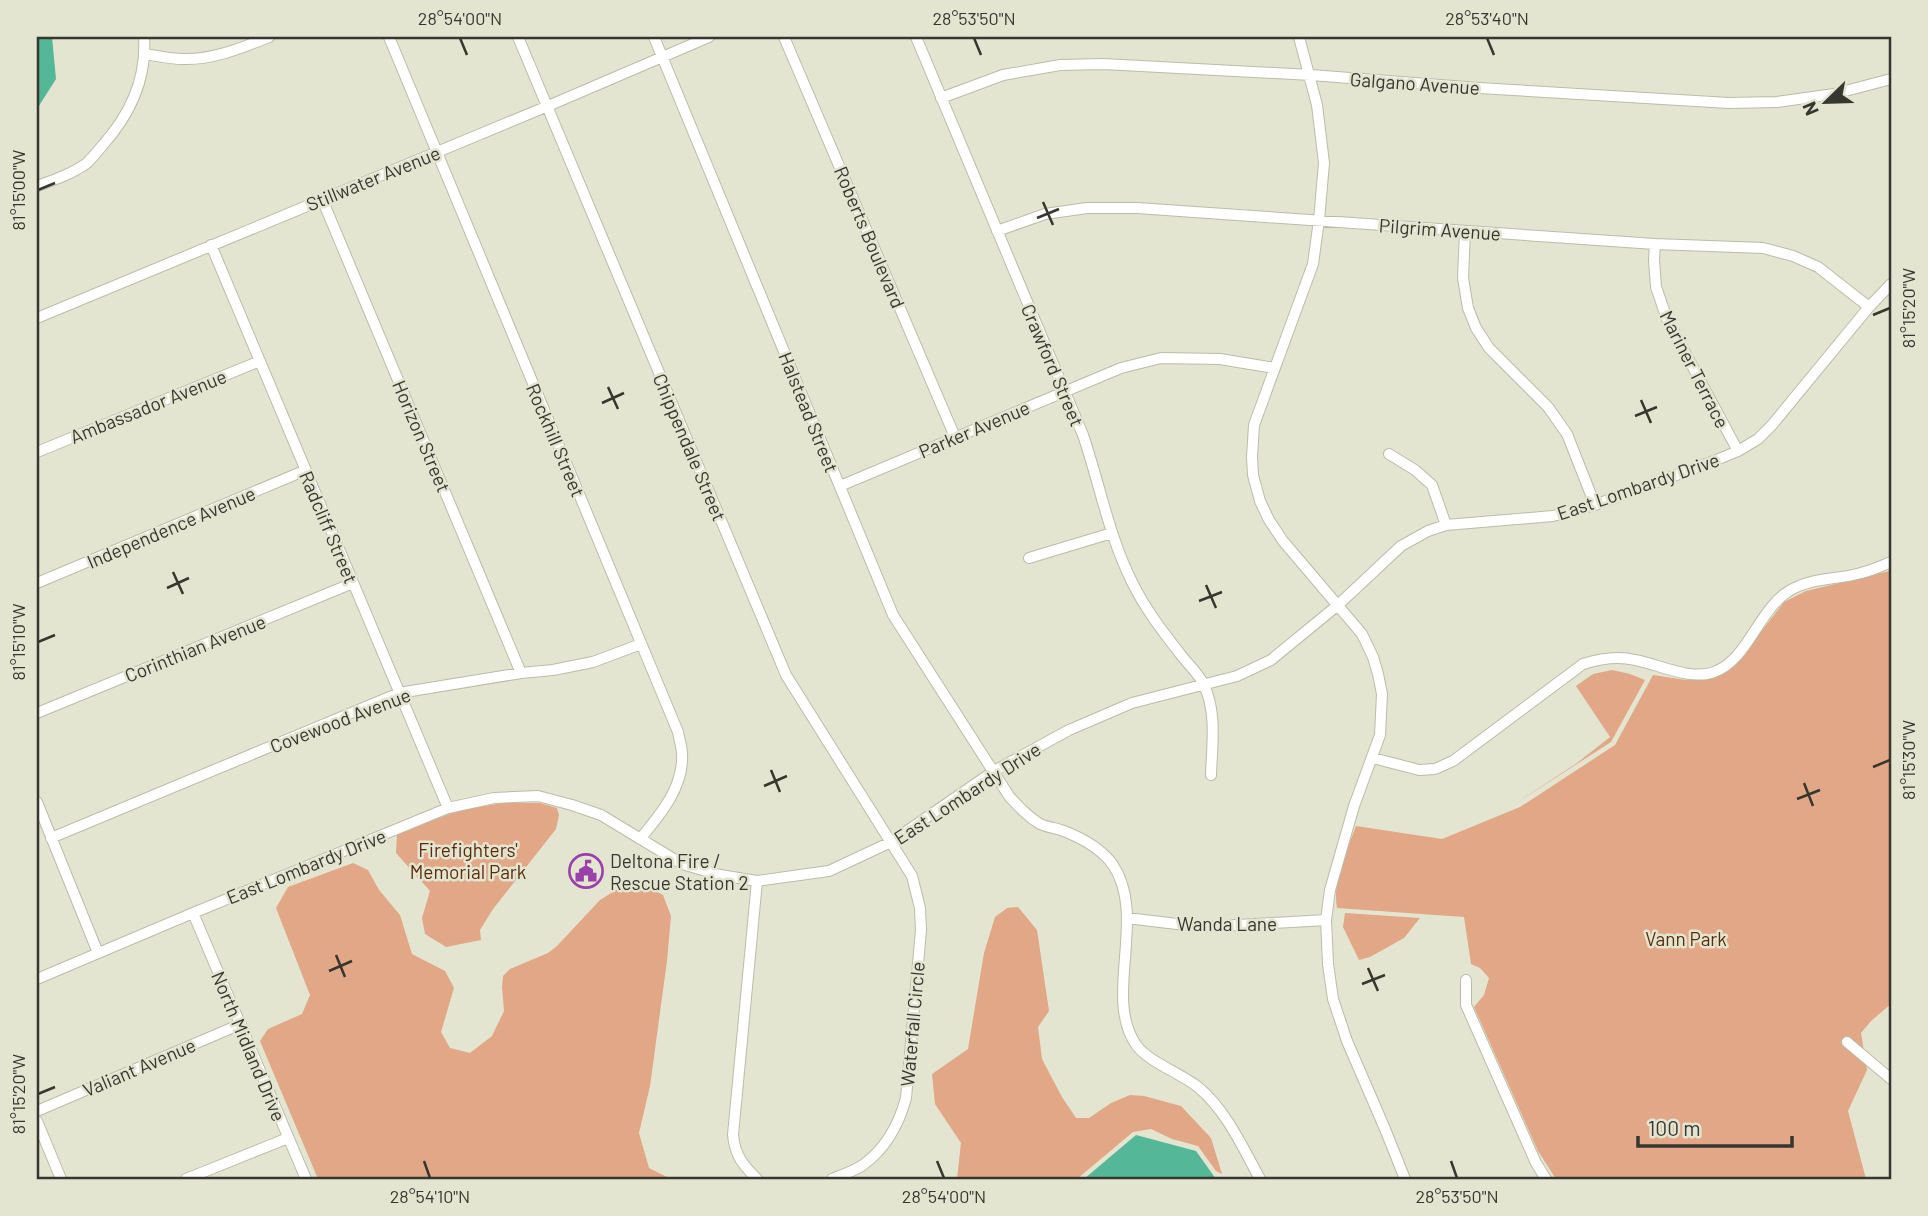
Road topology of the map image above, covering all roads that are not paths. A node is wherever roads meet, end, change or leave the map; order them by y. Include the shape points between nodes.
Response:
1 (144, 37) edge
2 (269, 37) edge
3 (389, 37) edge
4 (518, 37) edge
5 (654, 37) edge
6 (709, 37) edge
7 (785, 37) edge
8 (916, 37) edge
9 (1299, 37) edge
10 (145, 54) junction
11 (662, 56) junction
12 (1311, 75) junction
13 (1891, 79) edge
14 (941, 98) junction
15 (548, 106) junction
16 (436, 152) junction
17 (37, 186) edge
18 (322, 199) junction
19 (1320, 220) junction
20 (1465, 231) junction
21 (997, 232) junction
22 (1655, 244) junction
23 (211, 246) junction
24 (1891, 284) edge
25 (1869, 307) junction
26 (37, 318) edge
27 (260, 361) junction
28 (1274, 368) junction
29 (1065, 391) junction
30 (955, 438) junction
31 (1738, 451) junction
32 (37, 452) edge
33 (1389, 454) dead end
34 (306, 470) junction
35 (840, 486) junction
36 (1595, 505) junction
37 (1446, 525) junction
38 (1112, 533) junction
39 (1030, 558) dead end
40 (1891, 562) edge
41 (37, 583) edge
42 (353, 583) junction
43 (1338, 605) junction
44 (641, 644) junction
45 (521, 673) junction
46 (1204, 684) junction
47 (399, 693) junction
48 (37, 713) edge
49 (1373, 758) junction
50 (994, 771) junction
51 (1211, 775) dead end
52 (37, 802) edge
53 (448, 808) junction
54 (51, 838) junction
55 (640, 839) junction
56 (891, 842) junction
57 (757, 881) junction
58 (193, 912) junction
59 (1127, 918) junction
60 (1326, 920) junction
61 (98, 953) junction
62 (37, 979) edge
63 (1466, 979) dead end
64 (241, 1024) junction
65 (1847, 1042) dead end
66 (1891, 1077) edge
67 (37, 1111) edge
68 (37, 1121) edge
69 (288, 1138) junction
70 (61, 1179) edge
71 (186, 1179) edge
72 (306, 1179) edge
73 (757, 1179) edge
74 (832, 1179) edge
75 (1260, 1179) edge
76 (1405, 1179) edge
77 (1546, 1179) edge

1 - 10 street
2 - 10 street via 198,59
3 - 16 street, Rockhill Street
4 - 15 street, Chippendale Street
5 - 11 street, Halstead Street
6 - 11 street, Stillwater Avenue
7 - 30 street, Roberts Boulevard
8 - 14 street, Crawford Street
9 - 12 street
10 - 17 street via 132,103 110,137 87,162
11 - 15 street, Stillwater Avenue
11 - 35 street, Halstead Street
12 - 13 street, Galgano Avenue via 1729,103 1835,94
12 - 14 street, Galgano Avenue via 1060,65 1003,75
12 - 19 street via 1324,163
14 - 21 street, Crawford Street
15 - 16 street, Stillwater Avenue
15 - 56 street, Chippendale Street via 786,675
16 - 18 street, Stillwater Avenue
16 - 44 street, Rockhill Street
18 - 23 street, Stillwater Avenue
18 - 45 street, Horizon Street
19 - 20 street, Pilgrim Avenue
19 - 21 street, Pilgrim Avenue via 1087,208 1045,214
19 - 28 street via 1313,264
20 - 22 street, Pilgrim Avenue
20 - 36 street via 1463,278 1476,328 1567,434
21 - 29 street, Crawford Street
22 - 25 street, Pilgrim Avenue via 1763,248 1793,256 1818,267
22 - 31 street, Mariner Terrace via 1656,287 1667,319
23 - 26 street, Stillwater Avenue
23 - 27 street, Radcliff Street
24 - 25 street, East Lombardy Drive
25 - 31 street, East Lombardy Drive via 1772,425
27 - 32 street, Ambassador Avenue
27 - 34 street, Radcliff Street
28 - 29 street, Parker Avenue via 1220,359 1161,358 1121,368
28 - 43 street via 1254,425 1253,475 1260,501 1283,541
29 - 30 street, Parker Avenue
29 - 38 street, Crawford Street via 1094,465
30 - 35 street, Parker Avenue
31 - 36 street, East Lombardy Drive
33 - 37 street via 1432,485
34 - 41 street, Independence Avenue
34 - 42 street, Radcliff Street
35 - 50 street, Halstead Street via 893,615
36 - 37 street, East Lombardy Drive via 1553,516
37 - 43 street, East Lombardy Drive via 1401,545
38 - 39 street
38 - 46 street, Crawford Street via 1154,620
40 - 49 street via 1861,573 1812,580 1789,591 1775,602 1732,660 1713,673 1688,674 1633,659 1598,659 1583,664 1453,761 1435,769 1419,770
42 - 47 street, Radcliff Street
42 - 48 street, Corinthian Avenue
43 - 46 street, East Lombardy Drive via 1272,660
43 - 49 street via 1362,634 1378,674 1380,734
44 - 45 street, Covewood Avenue via 593,662
44 - 55 street, Rockhill Street via 678,732 682,768 678,786
45 - 47 street, Covewood Avenue
46 - 50 street, East Lombardy Drive via 1132,703 1069,730
46 - 51 street via 1213,721
47 - 53 street, Radcliff Street
47 - 54 street, Covewood Avenue
49 - 60 street via 1354,806
50 - 56 street, East Lombardy Drive
50 - 59 street, Halstead Street via 1024,813 1092,845 1112,864 1124,889
52 - 54 street
53 - 55 street, East Lombardy Drive via 494,798 538,796 601,815
53 - 58 street, East Lombardy Drive
54 - 61 street
55 - 57 street, East Lombardy Drive via 682,864
56 - 57 street, East Lombardy Drive via 830,871
56 - 74 street, Waterfall Circle via 912,876 920,908 906,1098 882,1148 862,1165
57 - 73 street via 733,1135 740,1163
58 - 61 street, East Lombardy Drive
58 - 64 street, North Midland Drive
59 - 60 street, Wanda Lane via 1202,927
59 - 75 street, Halstead Street via 1123,1006 1137,1047 1199,1088 1227,1119
60 - 76 street via 1333,999
61 - 62 street, East Lombardy Drive
63 - 77 street via 1466,1005
64 - 67 street, Valiant Avenue
64 - 69 street, North Midland Drive
65 - 66 street
68 - 70 street
69 - 71 street
69 - 72 street, North Midland Drive

